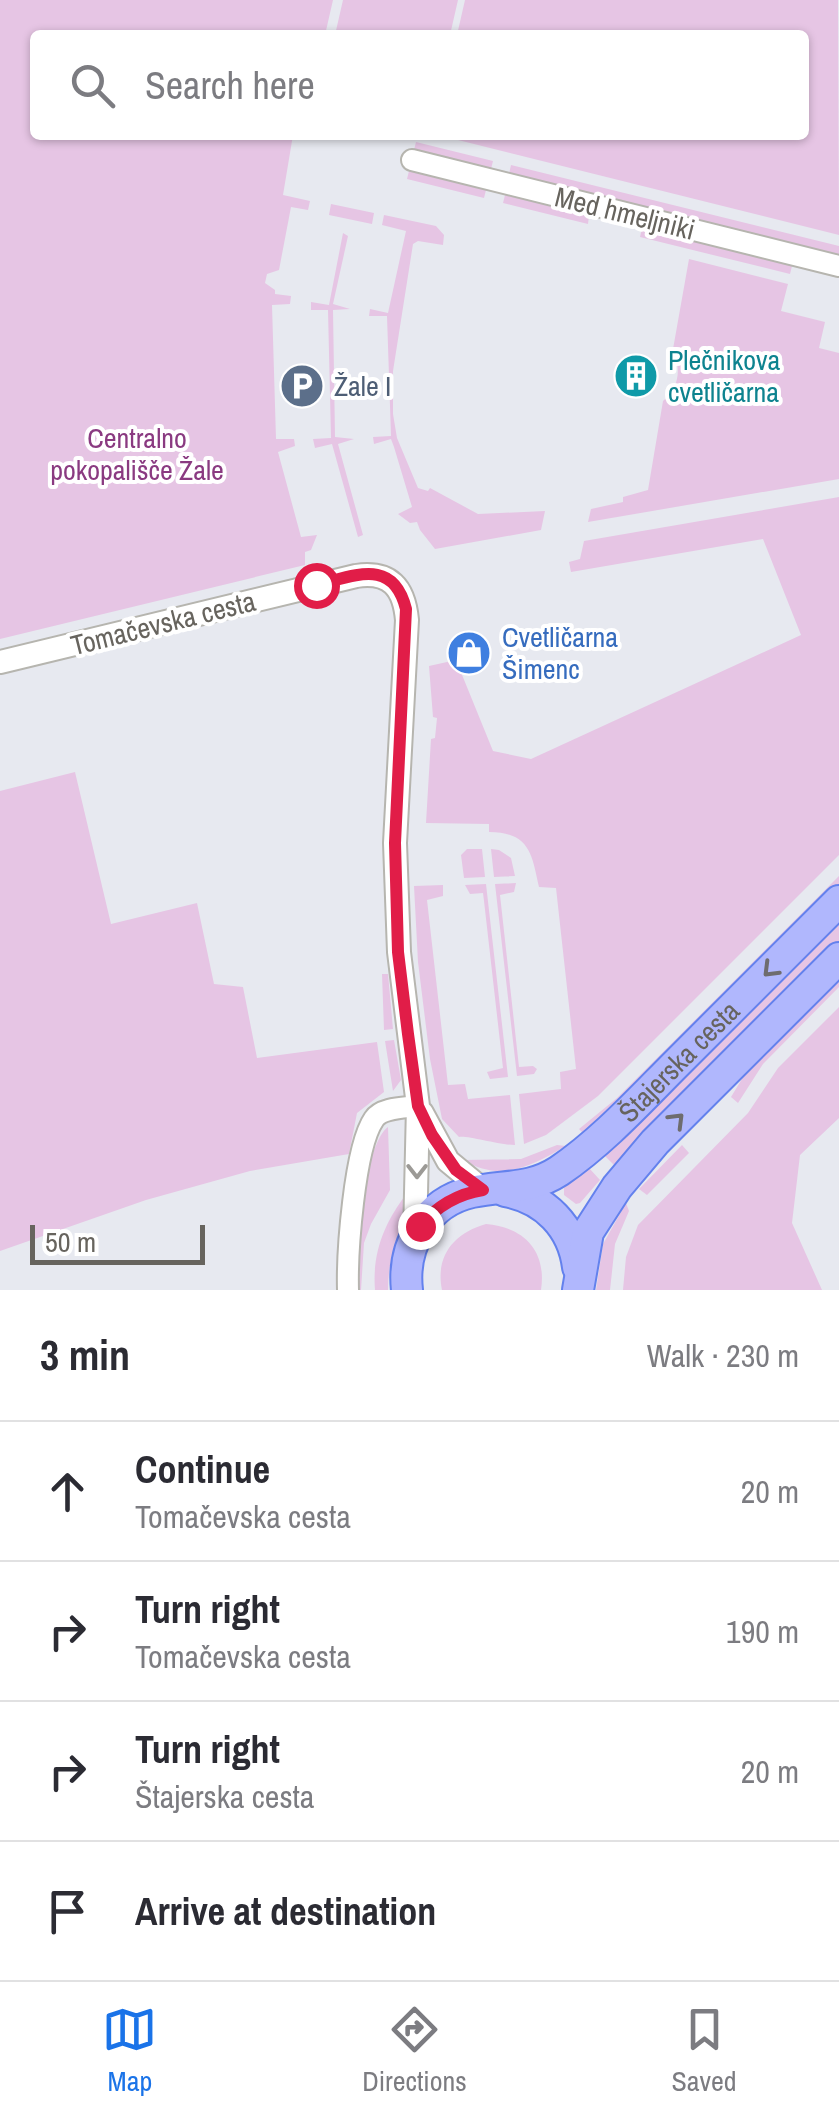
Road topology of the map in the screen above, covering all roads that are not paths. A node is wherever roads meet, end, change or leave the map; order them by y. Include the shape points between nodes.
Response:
1 (412, 160) dead end
2 (839, 266) edge
3 (0, 662) edge
4 (839, 902) edge
5 (839, 958) edge
6 (418, 1106) junction
7 (492, 1190) junction
8 (415, 1236) junction
9 (579, 1284) edge
10 (348, 1290) edge
11 (407, 1290) edge

1 - 2 street, Med hmeljniki
3 - 6 street, Tomačevska cesta via 356,576 385,576 396,585 408,620 396,793 397,917
4 -> 7 main road, Štajerska cesta via 604,1135 548,1177
9 -> 5 main road, Štajerska cesta via 588,1232 617,1187
6 - 7 street, Tomačevska cesta via 456,1170
6 -> 8 street, Tomačevska cesta
6 - 10 street via 386,1111 372,1122 359,1172
7 - 8 main road, Štajerska cesta via 447,1202
7 - 9 main road, Štajerska cesta via 540,1204 560,1222 574,1246
8 - 11 main road

